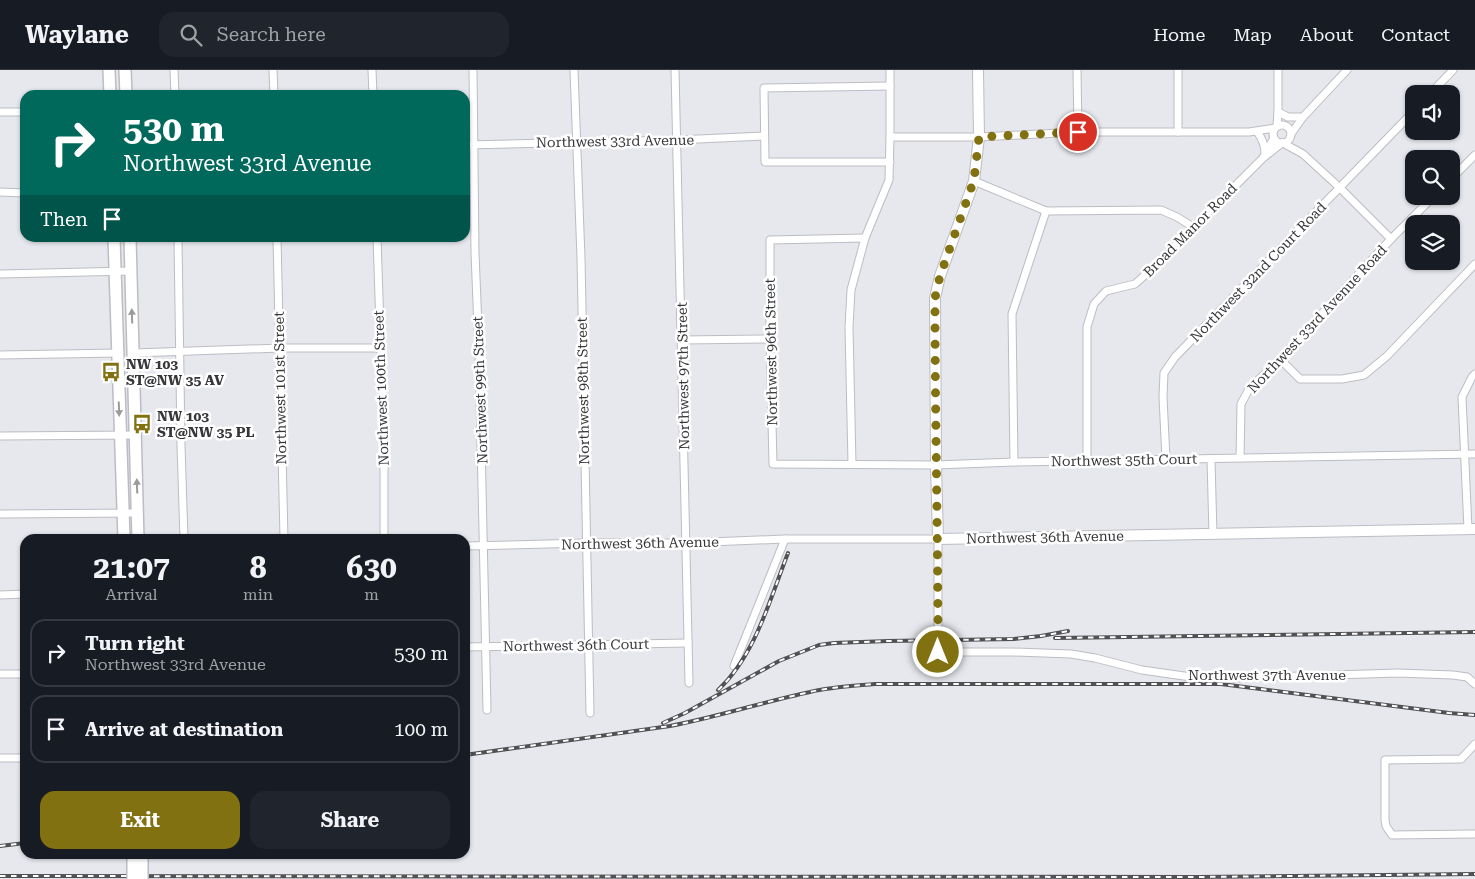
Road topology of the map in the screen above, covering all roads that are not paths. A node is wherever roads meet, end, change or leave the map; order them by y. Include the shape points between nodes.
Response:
1 (109, 70) edge
2 (125, 70) edge
3 (174, 70) edge
4 (273, 70) edge
5 (372, 70) edge
6 (473, 70) edge
7 (574, 70) edge
8 (675, 70) edge
9 (890, 70) edge
10 (978, 70) edge
11 (1077, 70) edge
12 (1178, 70) edge
13 (1278, 70) edge
14 (1347, 70) edge
15 (1453, 70) edge
16 (1439, 85) edge
17 (890, 86) junction
18 (110, 90) edge
19 (126, 90) edge
20 (175, 90) edge
21 (274, 90) edge
22 (373, 90) edge
23 (0, 112) edge
24 (20, 112) edge
25 (1278, 112) junction
26 (1303, 117) junction
27 (1405, 120) edge
28 (1278, 130) junction
29 (1078, 132) junction
30 (1178, 132) junction
31 (1249, 132) junction
32 (1258, 134) junction
33 (1291, 135) junction
34 (764, 136) junction
35 (890, 137) junction
36 (979, 137) junction
37 (677, 140) junction
38 (576, 142) junction
39 (1283, 143) junction
40 (470, 145) edge
41 (474, 145) junction
42 (1303, 154) junction
43 (1475, 155) edge
44 (1264, 156) junction
45 (890, 162) junction
46 (1460, 170) edge
47 (974, 180) junction
48 (1340, 187) junction
49 (0, 192) edge
50 (20, 192) edge
51 (1425, 205) edge
52 (1046, 211) junction
53 (1193, 227) junction
54 (865, 238) junction
55 (1391, 239) junction
56 (114, 242) edge
57 (130, 242) edge
58 (178, 242) edge
59 (276, 242) edge
60 (377, 242) edge
61 (1475, 264) edge
62 (115, 272) junction
63 (131, 272) junction
64 (0, 274) edge
65 (116, 312) junction
66 (770, 339) junction
67 (682, 340) junction
68 (280, 348) junction
69 (380, 348) junction
70 (180, 351) junction
71 (118, 353) junction
72 (134, 353) junction
73 (0, 354) edge
74 (1280, 359) junction
75 (1473, 375) edge
76 (135, 395) junction
77 (120, 435) junction
78 (136, 435) junction
79 (0, 436) edge
80 (1464, 454) junction
81 (1475, 454) edge
82 (1240, 458) junction
83 (1166, 459) junction
84 (1211, 459) junction
85 (1087, 460) junction
86 (1014, 462) junction
87 (773, 464) joint
88 (852, 464) junction
89 (936, 465) junction
90 (122, 513) junction
91 (138, 513) junction
92 (0, 514) edge
93 (1471, 529) edge
94 (124, 534) edge
95 (138, 534) edge
96 (184, 534) edge
97 (284, 534) edge
98 (384, 534) edge
99 (1213, 535) junction
100 (785, 539) junction
101 (938, 539) junction
102 (586, 543) junction
103 (685, 543) junction
104 (470, 546) edge
105 (483, 546) junction
106 (0, 594) edge
107 (20, 594) edge
108 (688, 643) junction
109 (588, 644) junction
110 (470, 647) edge
111 (486, 647) junction
112 (734, 666) dead end
113 (0, 674) edge
114 (20, 674) edge
115 (690, 683) dead end
116 (1475, 684) edge
117 (487, 710) dead end
118 (590, 713) dead end
119 (1475, 744) edge
120 (0, 758) edge
121 (20, 758) edge
122 (1475, 834) edge
123 (133, 859) edge
124 (142, 859) edge
125 (133, 879) edge
126 (142, 879) edge

1 - 18 main road
2 - 19 main road
3 - 20 street
4 - 21 street
5 - 22 street
6 - 41 street, Northwest 99th Street
7 - 38 street, Northwest 98th Street
8 - 37 street, Northwest 97th Street
9 - 17 street
10 - 36 street
11 - 29 street
12 - 30 street
13 - 25 street
14 - 26 street
15 - 16 street
17 - 34 street via 764,88
17 - 35 street
23 - 24 street
25 - 26 street
25 - 28 street
26 - 28 street
26 - 33 street
27 - 48 street, Northwest 32nd Court Road
28 - 31 street
28 - 32 street
28 - 33 street via 1290,129
28 - 39 street via 1277,141
28 - 44 street, Broad Manor Road
29 - 30 street
29 - 36 street
30 - 31 street
31 - 32 street
32 - 44 street via 1265,145
33 - 39 street, Broad Manor Road
33 - 42 street
34 - 37 street, Northwest 33rd Avenue
34 - 45 street via 765,162
35 - 36 street
35 - 45 street
36 - 47 street
37 - 38 street, Northwest 33rd Avenue
37 - 67 street, Northwest 97th Street
38 - 41 street, Northwest 33rd Avenue
38 - 102 street, Northwest 98th Street
39 - 42 street
39 - 44 street, Broad Manor Road
40 - 41 street, Northwest 33rd Avenue
41 - 105 street, Northwest 99th Street
42 - 48 street
43 - 46 street
44 - 53 street, Broad Manor Road
45 - 54 street via 889,180
47 - 52 street
47 - 89 street via 935,298
48 - 55 street
48 - 83 street, Northwest 32nd Court Road via 1175,357 1164,374
49 - 50 street
51 - 55 street, Northwest 33rd Avenue Road
52 - 53 street via 1161,210
52 - 86 street via 1012,314
53 - 85 street, Broad Manor Road via 1136,284 1106,291 1094,304 1087,327
54 - 66 street, Northwest 96th Street via 770,240
54 - 88 street via 851,290
55 - 74 street, Northwest 33rd Avenue Road
56 - 62 main road
57 - 63 main road
58 - 70 street
59 - 68 street, Northwest 101st Street
60 - 69 street, Northwest 100th Street
61 - 74 street via 1364,376 1342,380 1300,379
62 - 63 street
62 - 64 street
62 - 65 main road
72 -> 63 main road
65 - 71 main road
65 - 72 main road via 120,317 123,342
66 - 67 street
66 - 87 street, Northwest 96th Street
67 - 103 street, Northwest 97th Street
68 - 69 street
68 - 70 street
68 - 97 street, Northwest 101st Street
69 - 98 street, Northwest 100th Street
70 - 72 street
70 - 96 street
71 - 73 street
71 - 76 main road via 126,365 127,382
71 -> 77 main road
72 - 76 main road
74 - 82 street, Northwest 33rd Avenue Road via 1249,389 1241,404
75 - 80 street via 1462,397
76 - 78 main road
77 - 78 street
77 - 79 street
77 - 90 main road
91 -> 78 main road
80 - 81 street, Northwest 35th Court
80 - 82 street, Northwest 35th Court
80 - 93 street
82 - 84 street, Northwest 35th Court
83 - 84 street, Northwest 35th Court
83 - 85 street, Northwest 35th Court
84 - 99 street
85 - 86 street, Northwest 35th Court
86 - 89 street, Northwest 35th Court
87 - 88 street, Northwest 35th Court
88 - 89 street, Northwest 35th Court
89 - 101 street
90 - 91 street
90 - 92 street
90 - 94 main road
91 - 95 main road
93 - 99 street, Northwest 36th Avenue
99 - 101 street, Northwest 36th Avenue
100 - 101 street, Northwest 36th Avenue
100 - 103 street, Northwest 36th Avenue
100 - 112 street
101 - 116 street, Northwest 37th Avenue via 938,652 1077,654 1142,670 1191,677 1453,674 1467,677
102 - 103 street, Northwest 36th Avenue
102 - 105 street, Northwest 36th Avenue
102 - 109 street, Northwest 98th Street
103 - 108 street, Northwest 97th Street
104 - 105 street, Northwest 36th Avenue
105 - 111 street, Northwest 99th Street
106 - 107 street
108 - 109 street, Northwest 36th Court
108 - 115 street, Northwest 97th Street
109 - 111 street, Northwest 36th Court
109 - 118 street, Northwest 98th Street
110 - 111 street, Northwest 36th Court
111 - 117 street, Northwest 99th Street
113 - 114 street
119 - 122 street via 1462,759 1386,760 1385,820 1392,835
120 - 121 street
123 - 125 main road, bridge
124 - 126 main road, bridge

